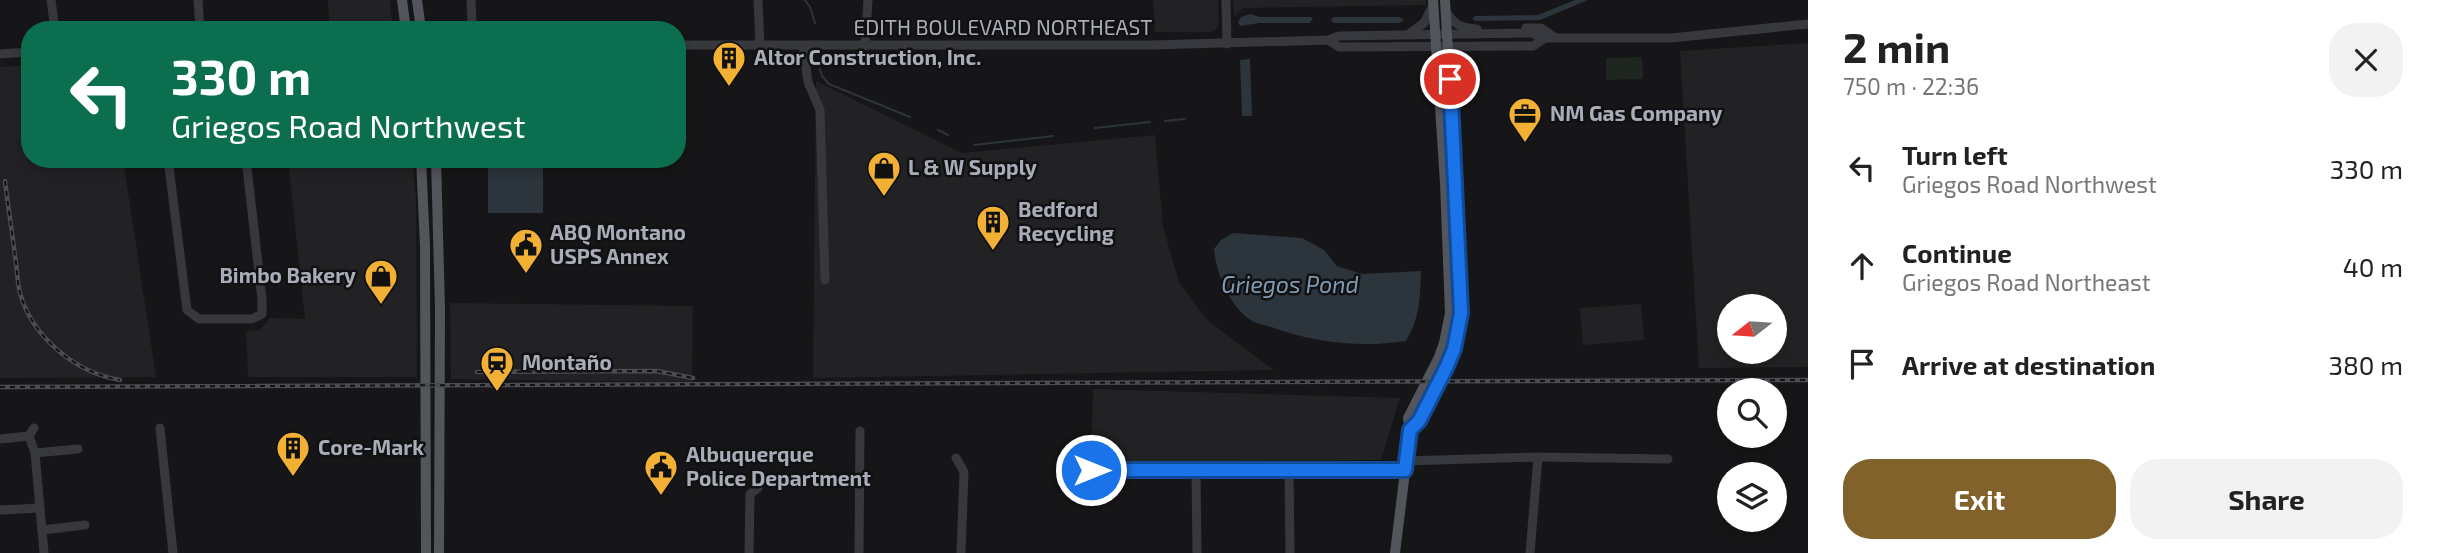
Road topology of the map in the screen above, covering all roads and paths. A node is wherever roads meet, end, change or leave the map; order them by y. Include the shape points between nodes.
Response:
1 (51, 0) edge
2 (198, 0) edge
3 (402, 0) edge
4 (417, 0) edge
5 (471, 0) edge
6 (758, 0) edge
7 (867, 0) edge
8 (1226, 0) edge
9 (1433, 2) edge
10 (1445, 5) edge
11 (54, 21) edge
12 (199, 21) edge
13 (405, 21) edge
14 (420, 21) edge
15 (472, 21) edge
16 (1808, 24) edge
17 (1408, 35) junction
18 (1441, 35) junction
19 (1545, 38) junction
20 (1556, 38) junction
21 (1328, 40) junction
22 (1227, 44) junction
23 (686, 46) edge
24 (803, 46) junction
25 (865, 46) junction
26 (760, 47) junction
27 (1442, 47) junction
28 (21, 53) edge
29 (0, 54) edge
30 (169, 168) edge
31 (247, 168) edge
32 (421, 168) edge
33 (437, 168) edge
34 (825, 280) dead end
35 (160, 428) dead end
36 (1410, 430) junction
37 (860, 431) dead end
38 (0, 439) edge
39 (78, 449) dead end
40 (36, 453) junction
41 (1538, 457) junction
42 (956, 458) dead end
43 (1668, 459) dead end
44 (1405, 465) junction
45 (1289, 468) junction
46 (1091, 470) dead end
47 (1196, 471) junction
48 (758, 488) dead end
49 (40, 508) junction
50 (0, 510) edge
51 (85, 525) dead end
52 (42, 530) junction
53 (44, 553) edge
54 (173, 553) edge
55 (426, 553) edge
56 (439, 553) edge
57 (749, 553) edge
58 (859, 553) edge
59 (961, 553) edge
60 (1197, 553) edge
61 (1290, 553) edge
62 (1395, 553) edge
63 (1530, 553) edge

1 - 11 street
2 - 12 street
3 - 13 main road
4 - 14 main road
5 - 15 street
6 - 26 street
7 - 25 street
8 - 22 street
9 - 17 street via 1424,23
9 - 18 main road
10 - 18 main road
10 - 20 street via 1460,27 1541,28
16 - 20 street, EDITH BOULEVARD NORTHEAST via 1671,38
17 - 18 street, EDITH BOULEVARD NORTHEAST
17 - 21 street, EDITH BOULEVARD NORTHEAST
18 - 19 street, EDITH BOULEVARD NORTHEAST via 1531,33
18 - 27 main road
19 - 20 street, EDITH BOULEVARD NORTHEAST
19 - 27 street, EDITH BOULEVARD NORTHEAST via 1533,46
21 - 22 street, EDITH BOULEVARD NORTHEAST
21 - 27 street, EDITH BOULEVARD NORTHEAST via 1339,47
22 - 25 street, EDITH BOULEVARD NORTHEAST
23 - 26 street, EDITH BOULEVARD NORTHEAST
24 - 25 street, EDITH BOULEVARD NORTHEAST
24 - 26 street, EDITH BOULEVARD NORTHEAST
24 - 34 street via 808,82 820,110
27 - 36 main road via 1450,313 1444,343 1408,418
27 - 36 main road via 1457,195 1461,313 1446,368
28 - 29 street
30 - 31 street via 187,310 199,319 252,319 262,314 262,299
32 - 55 main road
33 - 56 main road
35 - 54 street
36 - 44 main road
37 - 58 street
38 - 40 street via 32,432
39 - 40 street
40 - 49 street
41 - 43 street
41 - 44 street
41 - 63 street
42 - 59 street via 964,472
44 - 45 street
44 - 62 main road
45 - 47 street
45 - 61 street
46 - 47 street
47 - 60 street
48 - 57 street via 750,494
49 - 50 street
49 - 52 street
51 - 52 street
52 - 53 street

